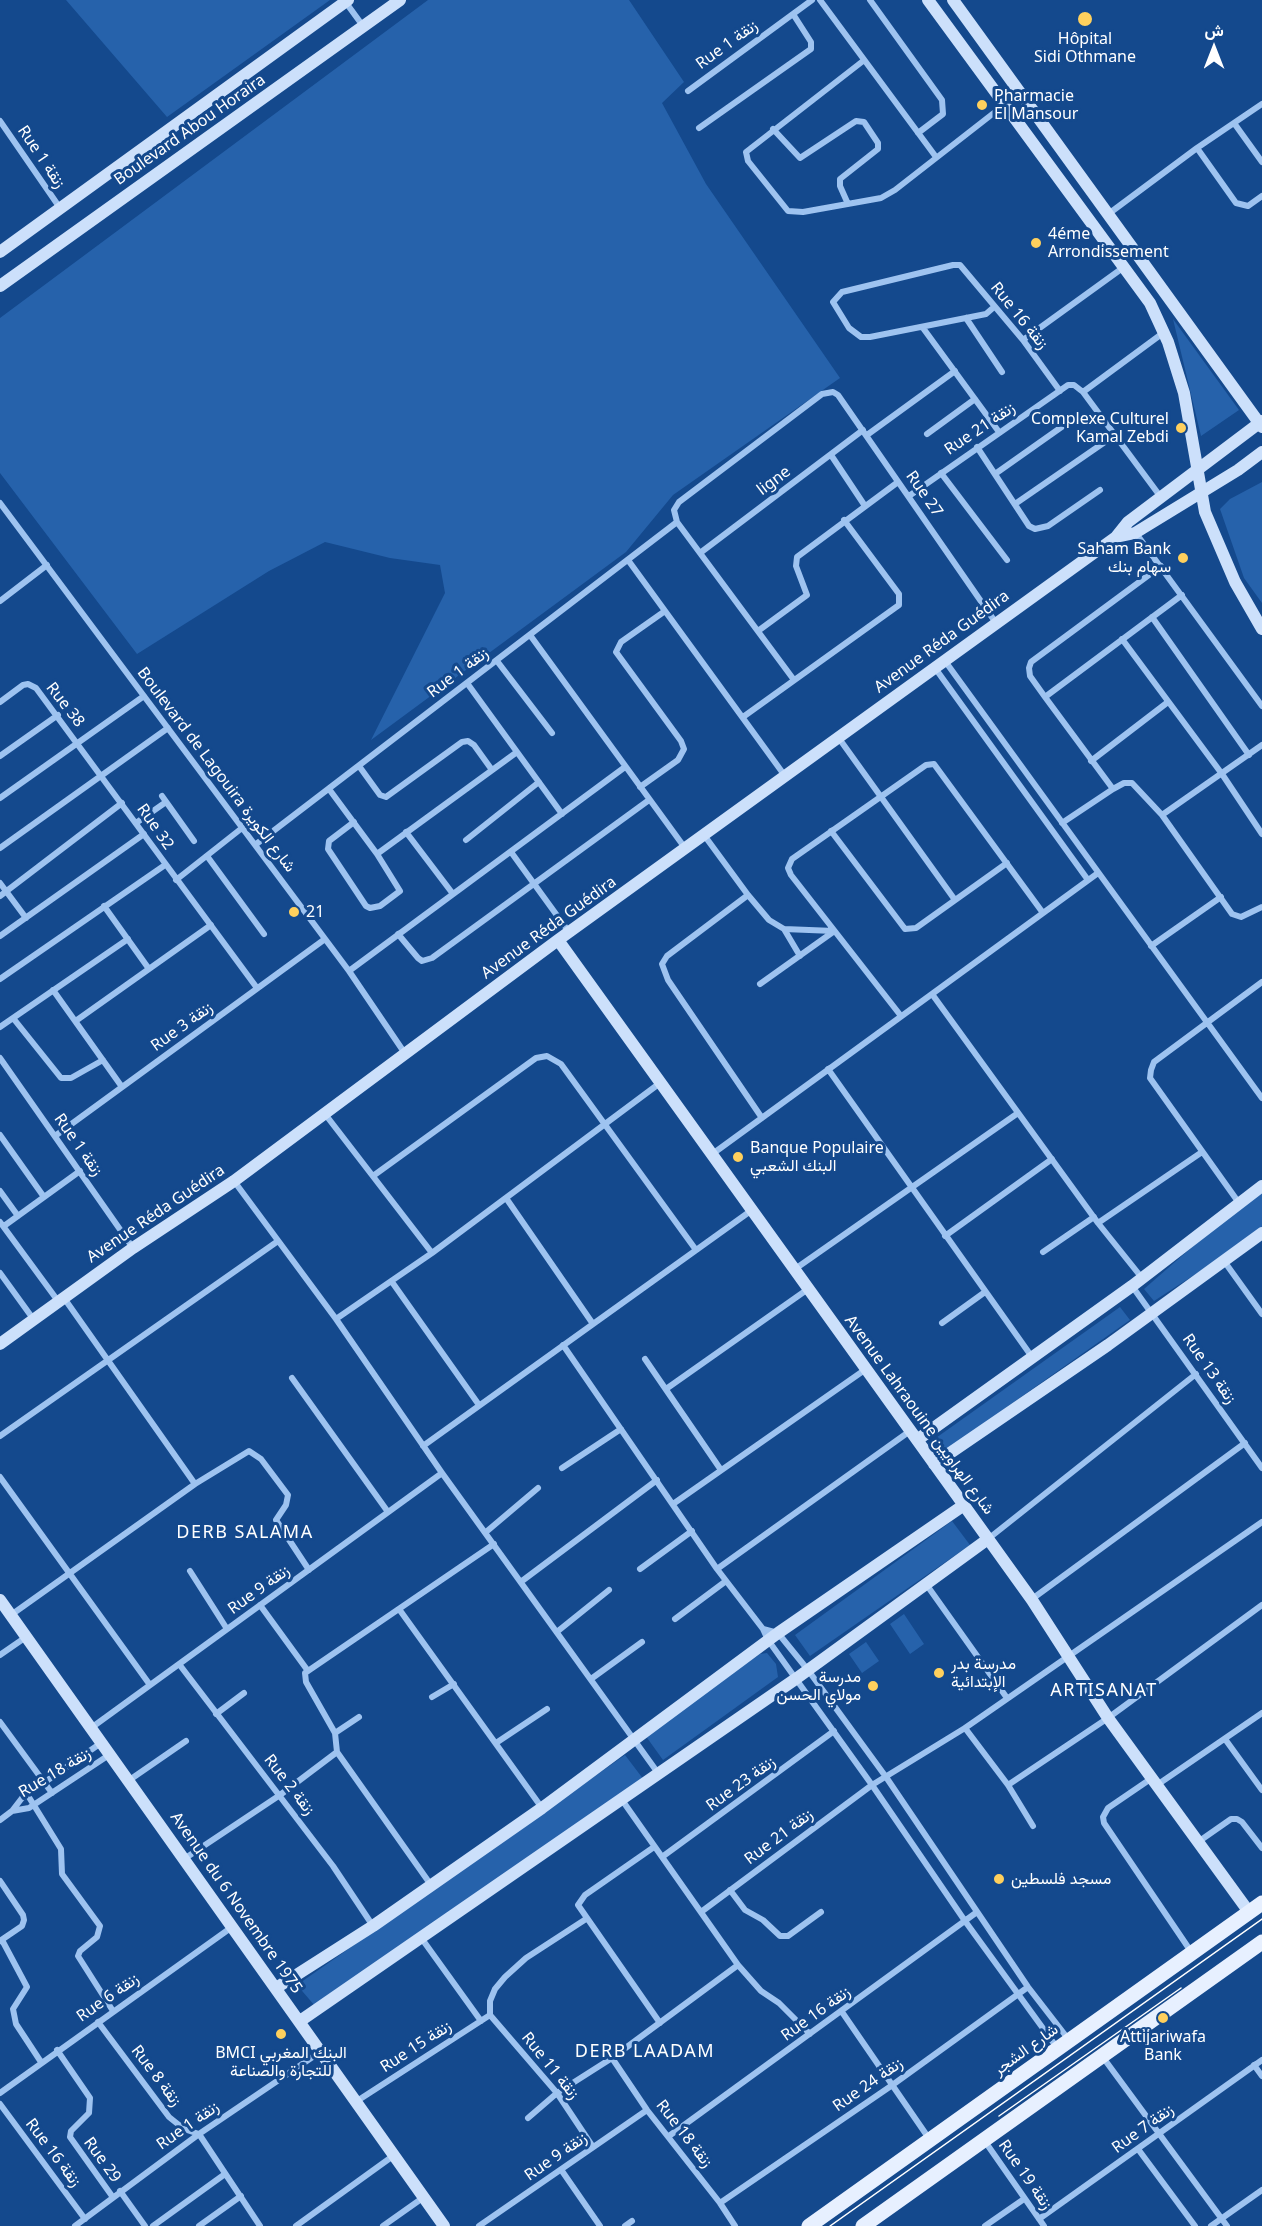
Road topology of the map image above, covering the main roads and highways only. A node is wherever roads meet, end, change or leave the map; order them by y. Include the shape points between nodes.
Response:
1 (1262, 1903) edge
2 (1262, 1942) edge
3 (809, 2226) edge
4 (863, 2226) edge

1 - 3 main road, شارع الشجر
2 - 4 main road

